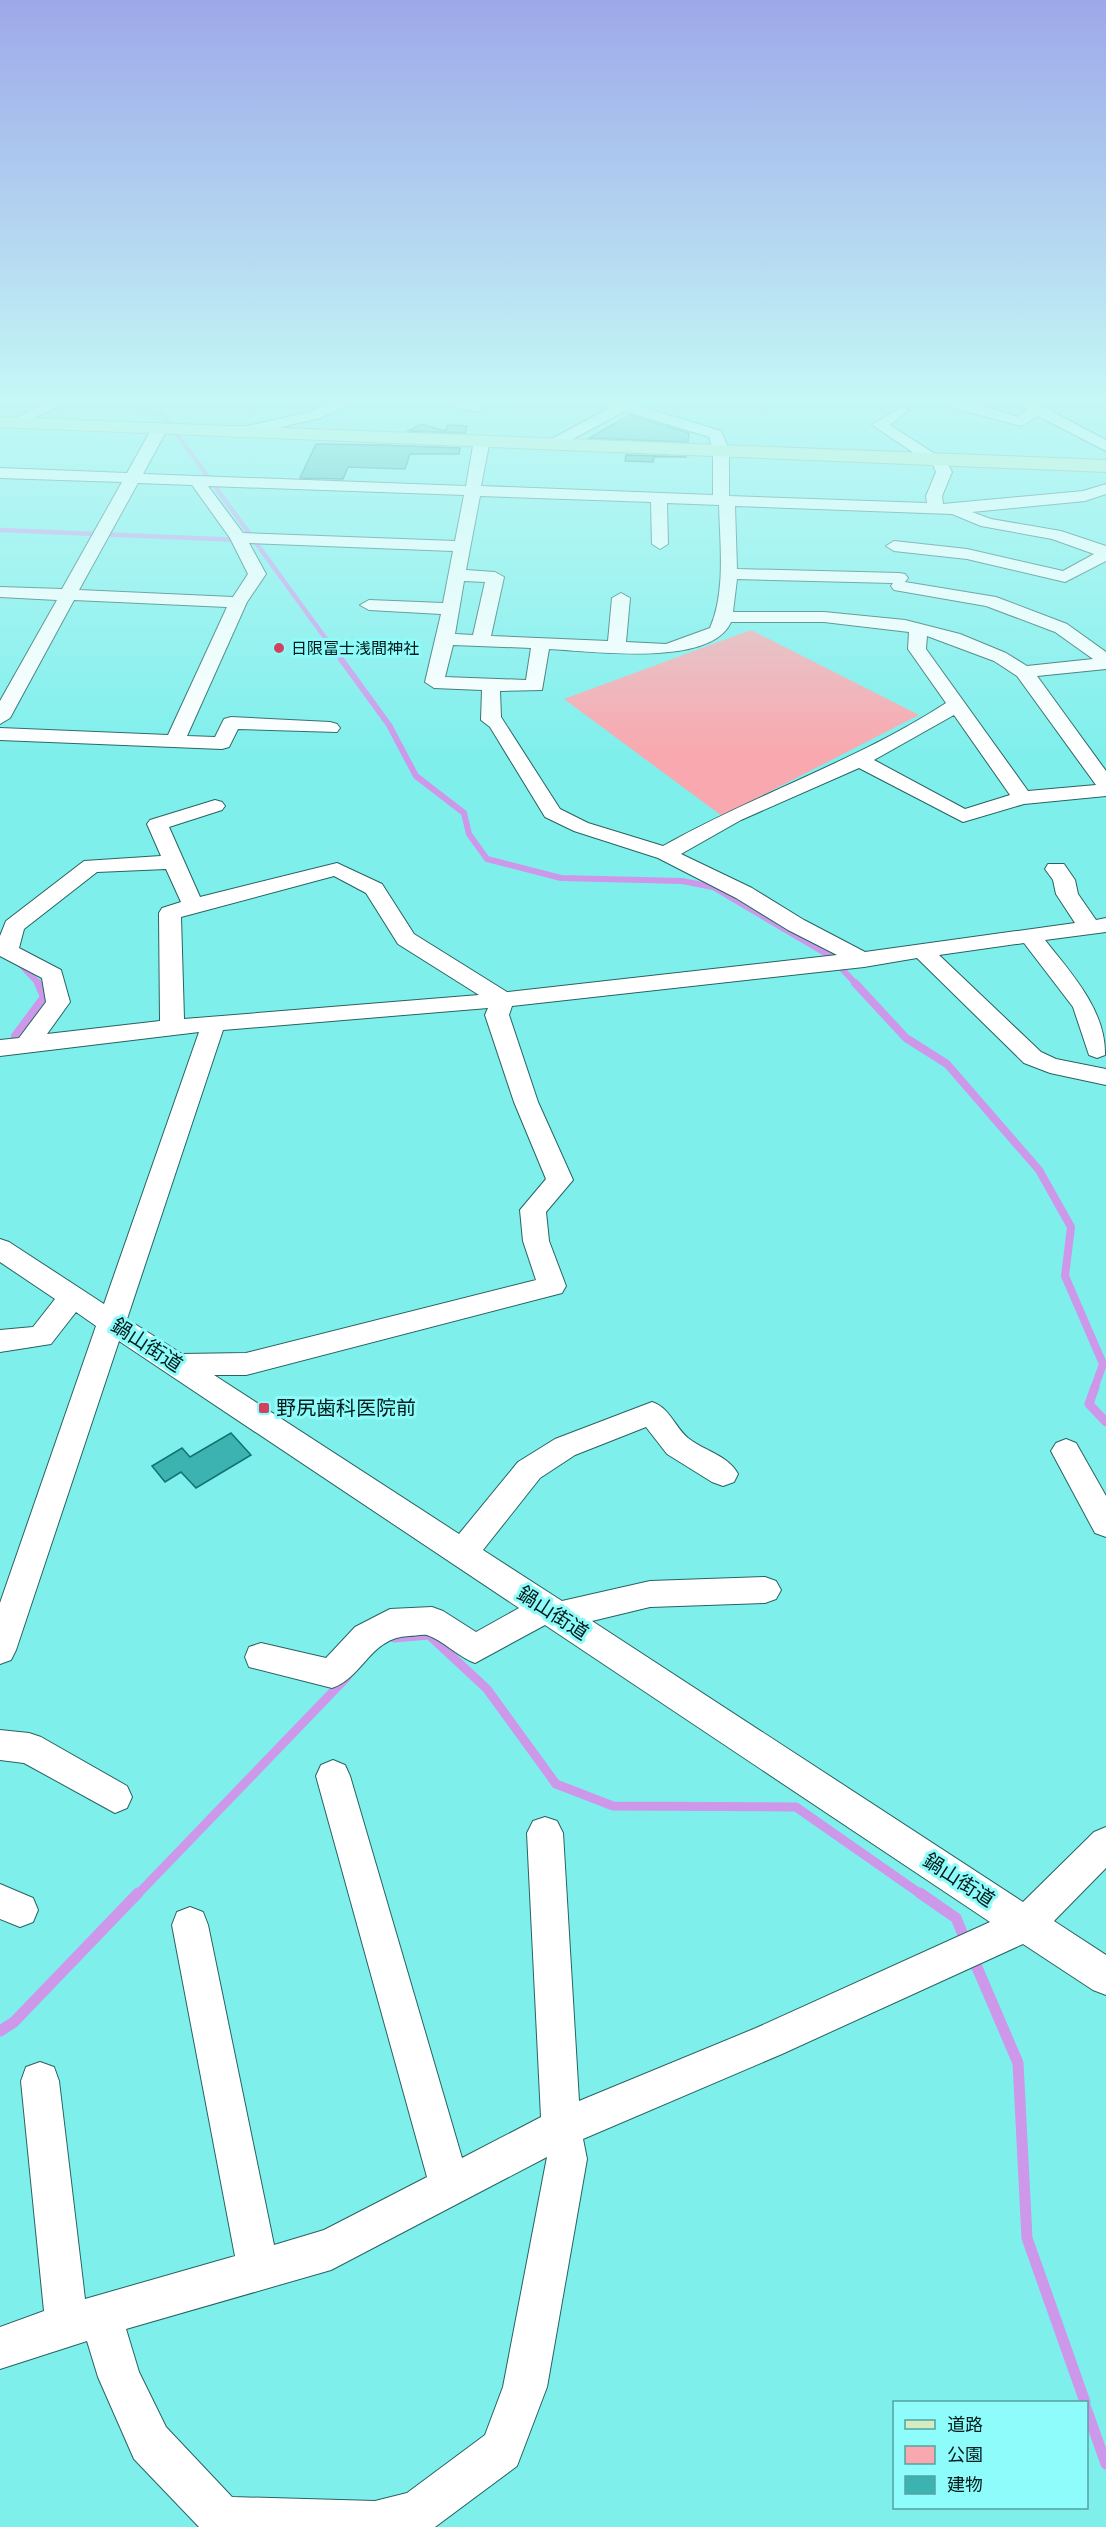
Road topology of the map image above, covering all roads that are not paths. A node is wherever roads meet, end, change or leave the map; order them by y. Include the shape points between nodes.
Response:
1 (110, 520) edge
2 (227, 520) edge
3 (468, 520) edge
4 (659, 520) edge
5 (725, 520) edge
6 (891, 520) edge
7 (977, 520) edge
8 (238, 538) junction
9 (660, 544) dead end
10 (462, 546) junction
11 (894, 546) junction
12 (1106, 553) edge
13 (729, 574) junction
14 (457, 575) junction
15 (899, 582) junction
16 (0, 592) edge
17 (68, 595) junction
18 (621, 598) dead end
19 (238, 602) junction
20 (369, 605) dead end
21 (451, 609) junction
22 (724, 617) junction
23 (911, 627) junction
24 (445, 639) junction
25 (481, 641) junction
26 (541, 644) junction
27 (616, 647) junction
28 (1106, 661) edge
29 (1024, 672) junction
30 (491, 685) junction
31 (956, 705) junction
32 (0, 718) edge
33 (330, 728) dead end
34 (0, 734) edge
35 (175, 741) junction
36 (859, 760) junction
37 (1106, 785) edge
38 (1106, 790) edge
39 (1022, 798) junction
40 (214, 806) dead end
41 (665, 854) junction
42 (174, 862) junction
43 (1056, 868) dead end
44 (193, 905) junction
45 (1098, 927) edge
46 (1030, 936) junction
47 (924, 952) junction
48 (864, 960) junction
49 (502, 1000) junction
50 (213, 1025) junction
51 (172, 1029) junction
52 (27, 1044) junction
53 (0, 1048) edge
54 (1097, 1050) dead end
55 (1106, 1077) edge
56 (0, 1249) edge
57 (73, 1296) junction
58 (111, 1321) junction
59 (1, 1344) edge
60 (177, 1365) junction
61 (1066, 1451) dead end
62 (723, 1474) dead end
63 (1106, 1524) edge
64 (462, 1552) junction
65 (765, 1590) dead end
66 (552, 1612) junction
67 (0, 1650) edge
68 (261, 1657) dead end
69 (0, 1745) edge
70 (333, 1776) dead end
71 (115, 1797) dead end
72 (545, 1833) dead end
73 (1106, 1844) edge
74 (1026, 1924) junction
75 (190, 1925) dead end
76 (1106, 1977) edge
77 (40, 2081) dead end
78 (561, 2128) junction
79 (450, 2186) junction
80 (258, 2269) junction
81 (84, 2320) junction
82 (0, 2348) edge
83 (221, 2523) edge

1 - 17 street
2 - 8 street
3 - 10 street
4 - 9 street
5 - 13 street
6 - 11 street
7 - 12 street via 1055,536
8 - 10 street
8 - 19 street via 256,574
10 - 14 street
11 - 12 street via 967,554 1065,577
11 - 15 street
13 - 15 street
13 - 22 street
14 - 21 street
14 - 25 street via 495,577
15 - 23 street
15 - 28 street via 990,601 1061,628
16 - 17 street
17 - 19 street
17 - 32 street
18 - 27 street
19 - 35 street
20 - 21 street
21 - 24 street
22 - 23 street via 824,616
22 - 27 street via 718,631 696,642 666,649
23 - 29 street via 954,638 1000,657
23 - 31 street via 917,649
24 - 25 street
24 - 30 street via 434,682
25 - 26 street
26 - 27 street
26 - 30 street via 535,686
28 - 29 street
29 - 37 street
30 - 41 street via 491,720 497,723 552,813 581,827
31 - 36 street via 934,721
31 - 39 street
33 - 35 street via 231,723 222,743
34 - 35 street
36 - 39 street via 963,816
36 - 41 street via 732,817
38 - 39 street
40 - 42 street via 158,824
41 - 48 street
42 - 44 street
42 - 52 street via 92,866 14,926 7,951 53,975 58,1002
43 - 45 street via 1067,894
44 - 49 street via 337,869 374,889 406,939
44 - 51 street via 170,913
45 - 46 street
46 - 47 street
46 - 54 street via 1084,1006
47 - 48 street
47 - 55 street via 1017,1045 1041,1062
48 - 49 street
49 - 50 street
49 - 60 street via 497,1015 526,1102 560,1180 533,1210 537,1241 552,1286 246,1364
50 - 51 street
50 - 58 street
51 - 52 street
52 - 53 street
56 - 57 street, 鍋山街道
57 - 58 street, 鍋山街道
57 - 59 street via 41,1337
58 - 60 street, 鍋山街道
58 - 67 street
60 - 64 street, 鍋山街道
61 - 63 street
62 - 64 street via 677,1446 652,1413 565,1448 529,1470
64 - 66 street, 鍋山街道
65 - 66 street via 650,1594
66 - 68 street via 475,1649 432,1621 390,1623 366,1637 332,1674
66 - 74 street, 鍋山街道
69 - 71 street via 29,1748
70 - 79 street
72 - 78 street
73 - 74 street
74 - 76 street, 鍋山街道
74 - 78 street via 769,2041
75 - 80 street
77 - 81 street
78 - 79 street
78 - 83 street via 567,2159 525,2387 501,2450 418,2512 375,2524
79 - 80 street via 331,2249
80 - 81 street
81 - 82 street
81 - 83 street via 119,2377 150,2443

